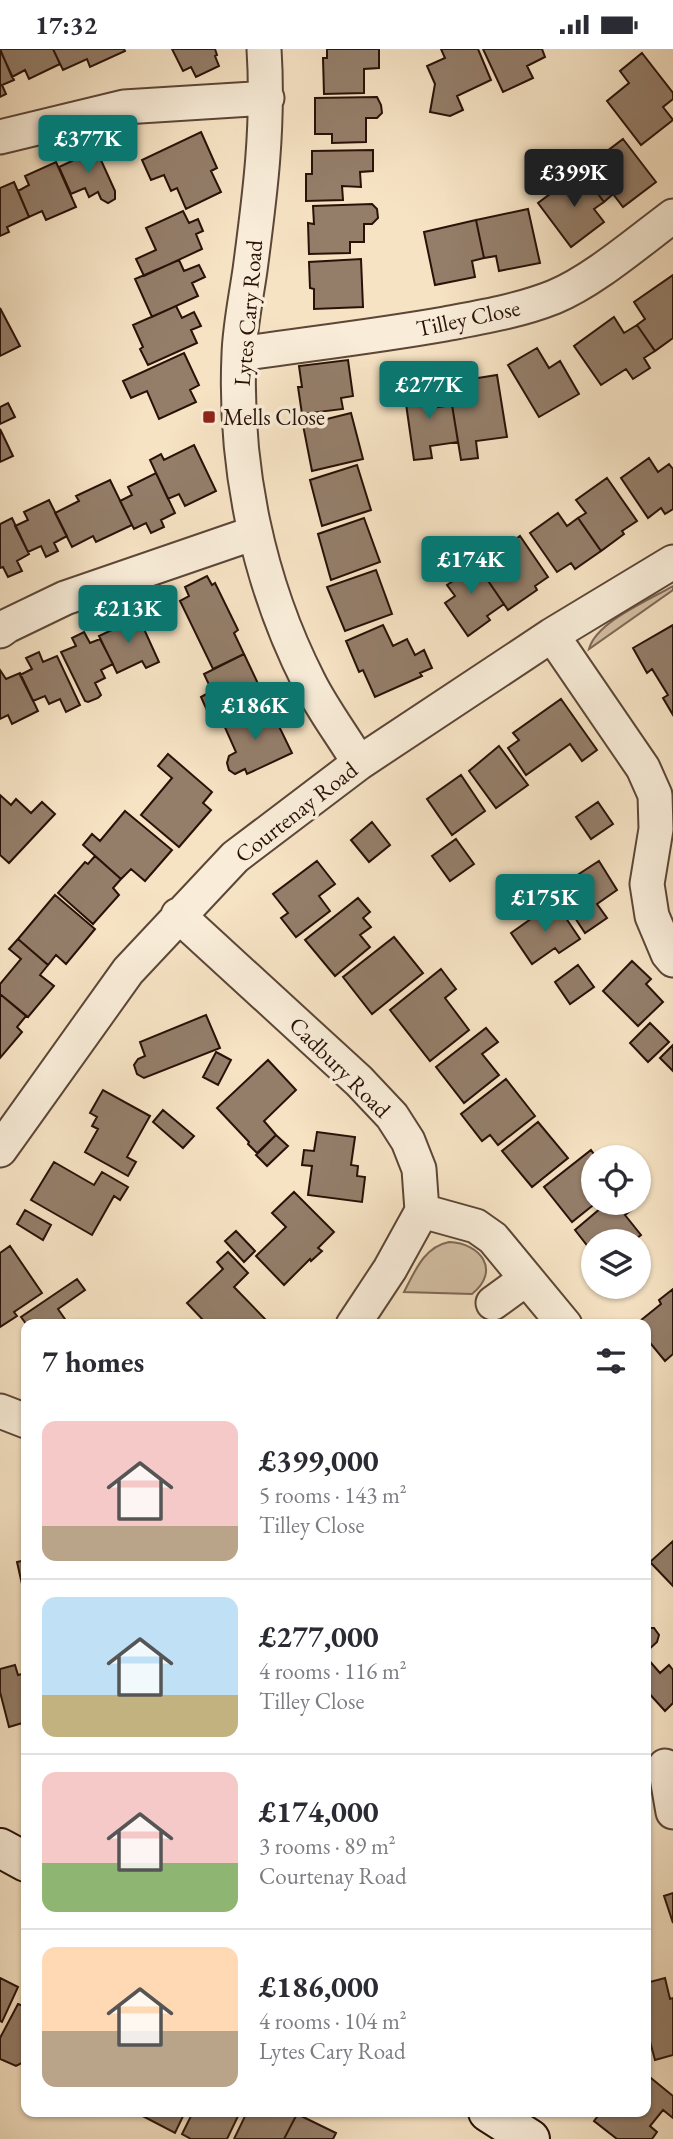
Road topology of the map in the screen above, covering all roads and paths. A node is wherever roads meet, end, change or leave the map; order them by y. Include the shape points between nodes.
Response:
1 (264, 49) edge
2 (267, 98) junction
3 (0, 137) edge
4 (673, 216) edge
5 (239, 354) junction
6 (254, 533) junction
7 (673, 562) edge
8 (0, 631) edge
9 (552, 635) junction
10 (359, 762) junction
11 (178, 915) junction
12 (673, 960) edge
13 (0, 1150) edge
14 (422, 1212) junction
15 (526, 1279) junction
16 (493, 1303) dead end
17 (357, 1319) edge
18 (560, 1319) edge
19 (0, 1412) edge
20 (21, 1419) edge
21 (661, 1764) edge
22 (673, 1811) edge
23 (0, 1848) edge
24 (21, 1859) edge
25 (496, 2117) edge
26 (530, 2139) edge

1 - 2 street, Lytes Cary Road
2 - 3 street via 124,107
2 - 5 street, Lytes Cary Road via 263,169
4 - 5 street, Tilley Close via 606,266 556,296 522,308 412,330
5 - 6 street, Lytes Cary Road via 241,439
6 - 8 street via 65,598
6 - 10 street, Lytes Cary Road via 274,602 309,684
7 - 9 street, Courtenay Road
9 - 10 street, Courtenay Road
9 - 12 street via 643,768 655,795 656,829 647,884 652,916
10 - 11 street, Courtenay Road via 235,857
11 - 13 street, Courtenay Road via 128,971
11 - 14 street, Cadbury Road via 392,1116 419,1169
14 - 15 street via 476,1226 493,1238
14 - 17 street
15 - 16 street
15 - 18 street
19 - 20 street
21 - 22 street
23 - 24 main road
25 - 26 main road

